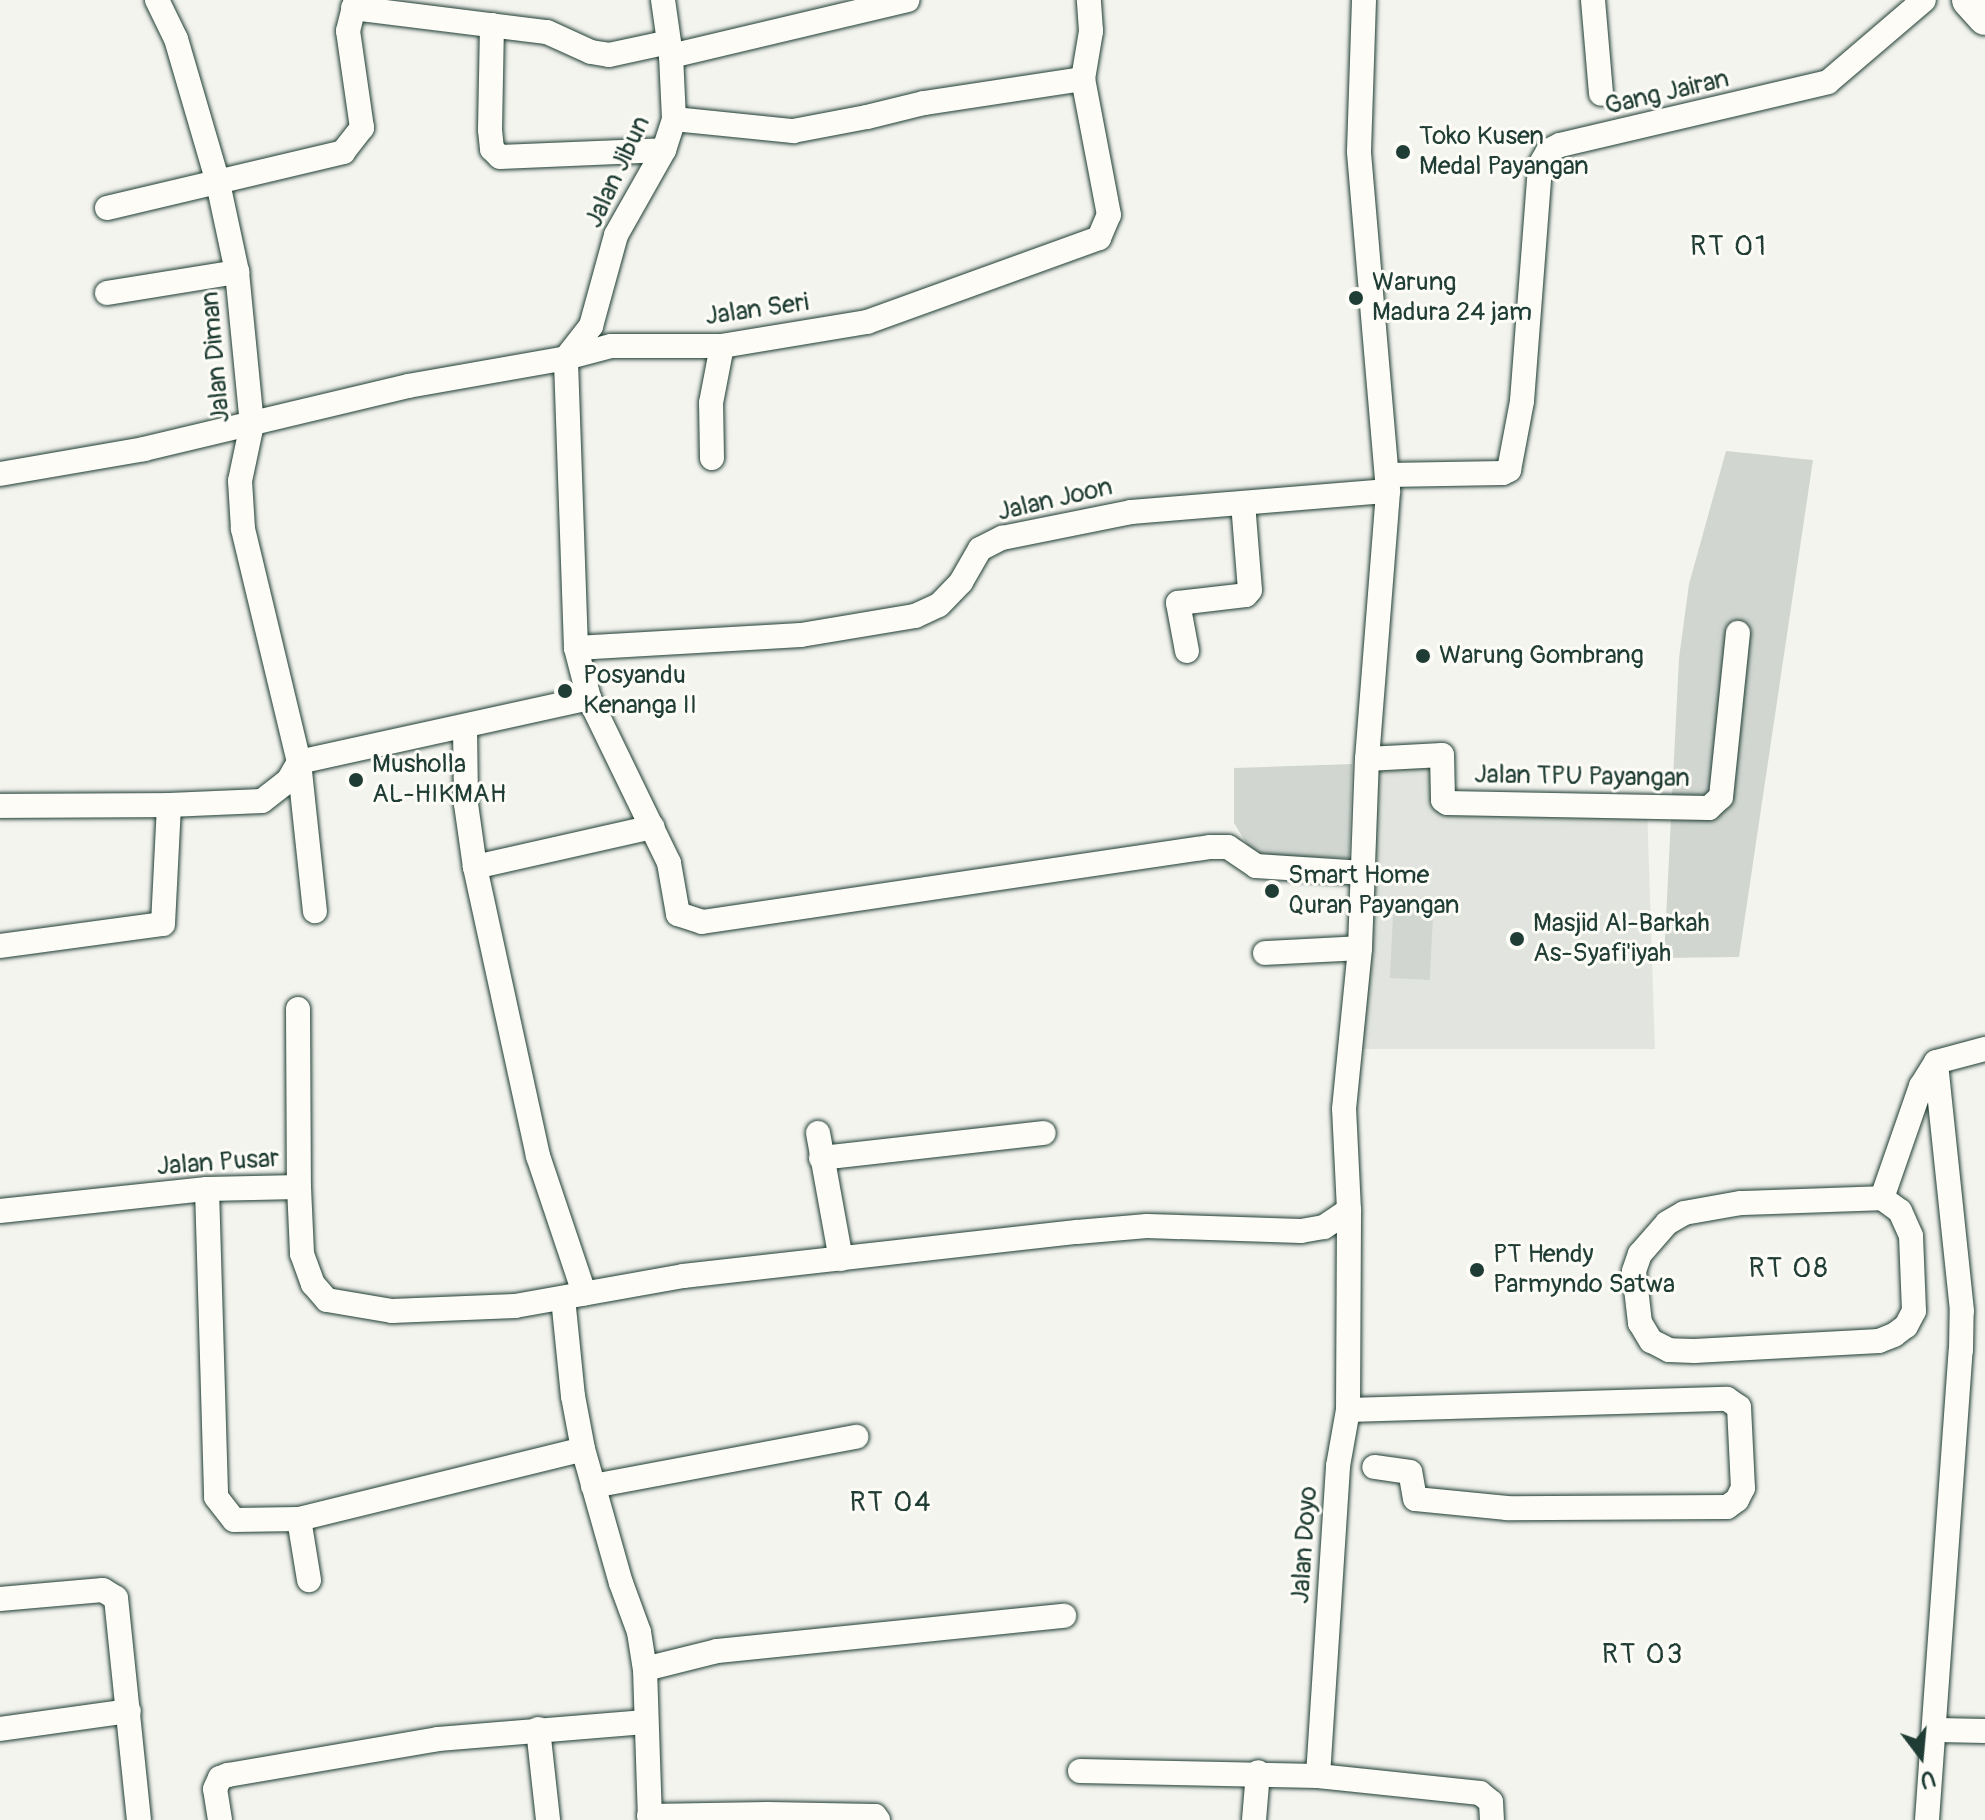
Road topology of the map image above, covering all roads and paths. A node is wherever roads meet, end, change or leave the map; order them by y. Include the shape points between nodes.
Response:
1 (157, 0) edge
2 (663, 0) edge
3 (907, 0) edge
4 (1089, 0) edge
5 (1364, 0) edge
6 (1593, 0) edge
7 (1924, 0) edge
8 (355, 4) edge
9 (492, 25) junction
10 (670, 49) junction
11 (1083, 79) junction
12 (1601, 94) dead end
13 (674, 119) junction
14 (664, 150) junction
15 (218, 183) junction
16 (107, 208) dead end
17 (237, 272) junction
18 (107, 293) dead end
19 (722, 346) junction
20 (566, 358) junction
21 (252, 424) junction
22 (712, 458) dead end
23 (0, 474) edge
24 (1388, 483) junction
25 (1243, 503) junction
26 (1738, 633) dead end
27 (576, 648) junction
28 (1187, 651) dead end
29 (589, 698) junction
30 (465, 728) junction
31 (1367, 759) junction
32 (299, 762) junction
33 (169, 805) junction
34 (0, 806) edge
35 (653, 827) junction
36 (475, 867) junction
37 (1364, 873) junction
38 (315, 911) dead end
39 (0, 946) edge
40 (1360, 948) junction
41 (1265, 953) dead end
42 (298, 1009) dead end
43 (1985, 1049) edge
44 (1936, 1062) junction
45 (818, 1133) dead end
46 (1044, 1133) dead end
47 (821, 1158) junction
48 (299, 1187) junction
49 (207, 1189) junction
50 (1882, 1198) junction
51 (1349, 1210) junction
52 (0, 1211) edge
53 (841, 1259) junction
54 (574, 1296) junction
55 (1348, 1410) junction
56 (856, 1437) dead end
57 (583, 1449) junction
58 (1374, 1467) dead end
59 (593, 1486) junction
60 (299, 1519) junction
61 (309, 1580) dead end
62 (0, 1599) edge
63 (1064, 1616) dead end
64 (645, 1669) junction
65 (129, 1711) junction
66 (645, 1722) junction
67 (1934, 1726) junction
68 (0, 1729) edge
69 (538, 1729) junction
70 (1985, 1731) edge
71 (1080, 1771) dead end
72 (1258, 1772) junction
73 (1318, 1776) junction
74 (650, 1818) edge
75 (139, 1820) edge
76 (220, 1820) edge
77 (548, 1820) edge
78 (878, 1820) edge
79 (1254, 1820) edge
80 (1492, 1820) edge
81 (1927, 1820) edge

1 - 15 street, Jalan Diman via 176,39
2 - 10 street, Jalan Jibun
3 - 10 street
4 - 11 street, Jalan Seri via 1091,31
5 - 24 street, Jalan Doyo via 1359,151
6 - 12 street
7 - 24 street, Gang Jairan via 1828,82 1548,151 1540,165 1522,401 1509,470
8 - 9 street
8 - 15 street via 348,31 362,128 343,152
9 - 10 street via 547,32 609,55
9 - 14 street via 490,130 492,149 500,157
10 - 13 street, Jalan Jibun
11 - 13 street via 924,103 793,131
11 - 19 street, Jalan Seri via 1109,215 1099,238 867,322
13 - 14 street, Jalan Jibun
14 - 20 street, Jalan Jibun via 616,235 591,326
15 - 16 street
15 - 17 street, Jalan Diman
17 - 18 street
17 - 21 street, Jalan Diman
19 - 20 street, Jalan Seri via 611,346
19 - 22 street via 711,403
20 - 21 street, Jalan Seri via 408,386
20 - 27 street
21 - 23 street, Jalan Seri
21 - 32 street, Jalan Diman via 240,481 243,529
24 - 25 street, Jalan Joon
24 - 31 street, Jalan Doyo
25 - 27 street, Jalan Joon via 1131,512 1002,538 980,549 961,582 939,605 915,616 801,635
25 - 28 street via 1250,590 1246,595 1178,603
26 - 31 street, Jalan TPU Payangan via 1721,797 1709,808 1447,803 1442,755
27 - 29 street
29 - 30 street
29 - 35 street
30 - 32 street
30 - 36 street via 466,804
31 - 37 street, Jalan Doyo
32 - 33 street via 288,781 262,801
32 - 38 street, Jalan Diman
33 - 34 street
33 - 39 street via 163,924
35 - 36 street
35 - 37 street via 669,863 678,914 702,922 1210,847 1228,847 1256,866
36 - 54 street
37 - 40 street, Jalan Doyo
40 - 41 street
40 - 51 street, Jalan Doyo via 1344,1109
42 - 48 street
43 - 44 street
44 - 50 street via 1921,1086
44 - 67 street via 1962,1311
45 - 47 street
46 - 47 street
47 - 53 street
48 - 49 street, Jalan Pusar
48 - 54 street, Jalan Pusar via 302,1254 313,1284 327,1300 392,1311 515,1306
49 - 52 street, Jalan Pusar
49 - 60 street via 216,1497 234,1520
50 - 50 street via 1900,1211 1911,1236 1914,1311 1894,1335 1879,1341 1669,1350 1651,1341 1640,1323 1634,1271 1640,1254 1667,1223 1684,1213 1741,1203
51 - 53 street via 1324,1227 1301,1231 1147,1226
51 - 55 street, Jalan Doyo
53 - 54 street via 683,1276
54 - 57 street via 573,1396
55 - 58 street via 1727,1399 1739,1407 1743,1488 1727,1507 1507,1508 1415,1499 1410,1472
55 - 73 street, Jalan Doyo via 1338,1466
56 - 59 street
57 - 59 street
57 - 60 street
59 - 64 street via 639,1632
60 - 61 street
62 - 65 street via 103,1590 116,1598
63 - 64 street via 717,1651
64 - 66 street
65 - 68 street
65 - 75 street
66 - 69 street
66 - 74 street
67 - 70 street
67 - 81 street
69 - 76 street via 438,1739 228,1775 215,1789
69 - 77 street
71 - 72 street
72 - 73 street
72 - 79 street
73 - 80 street via 1480,1793 1491,1802
74 - 78 street via 768,1814

